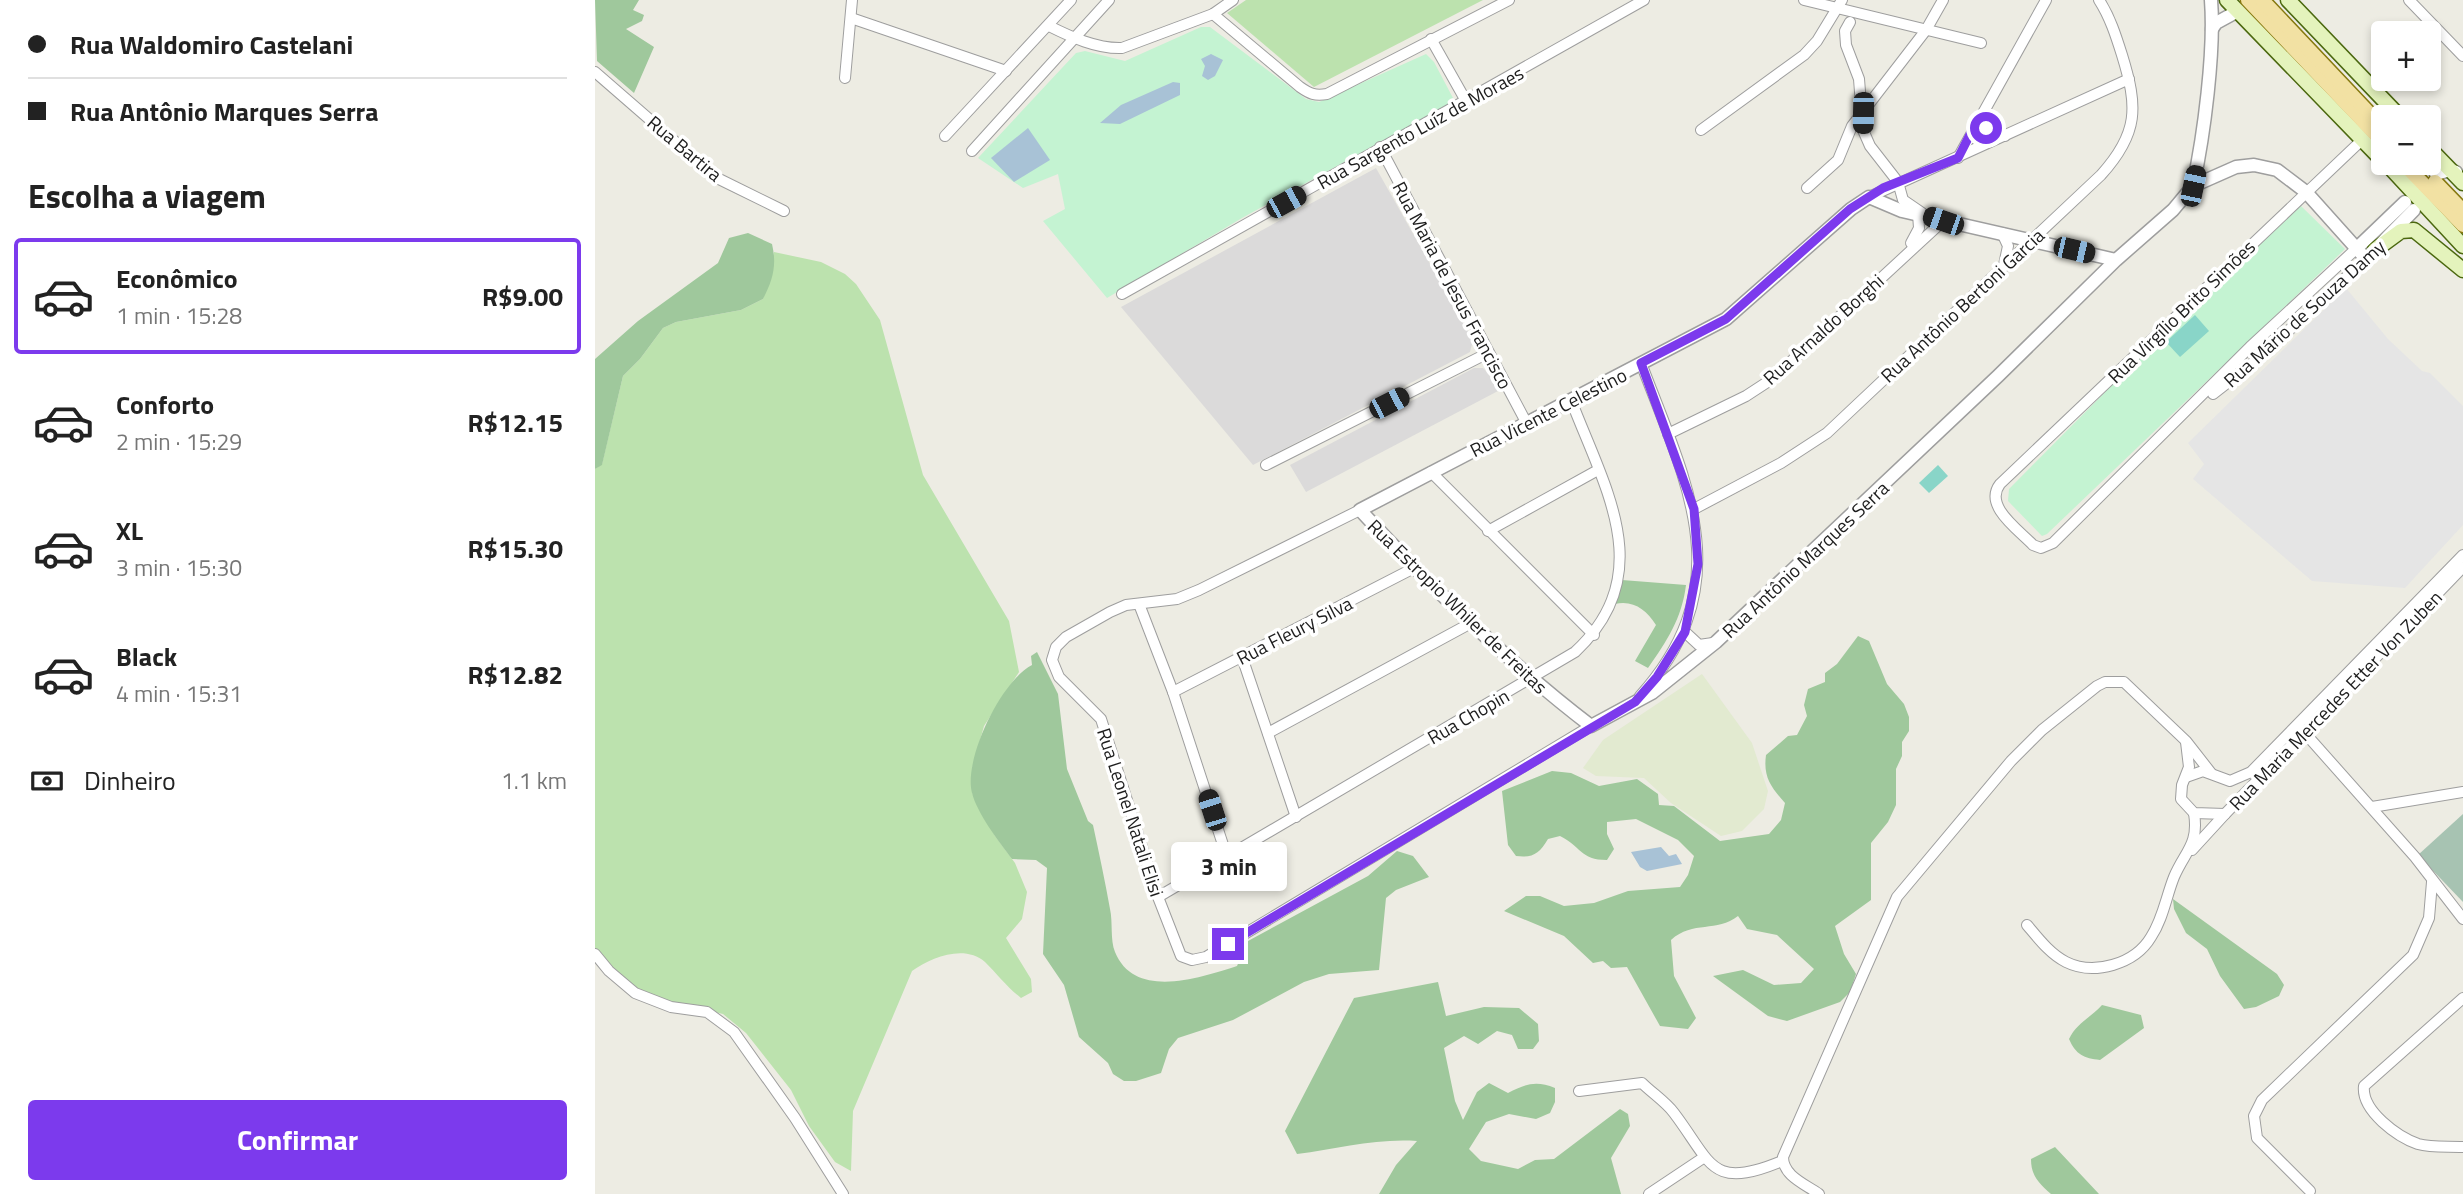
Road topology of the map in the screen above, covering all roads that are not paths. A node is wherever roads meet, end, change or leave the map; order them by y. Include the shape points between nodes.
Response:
1 (852, 0) edge
2 (1071, 0) edge
3 (1108, 0) edge
4 (1233, 0) edge
5 (1509, 0) edge
6 (1644, 0) edge
7 (1804, 0) edge
8 (1943, 0) edge
9 (2046, 0) edge
10 (2099, 0) edge
11 (2211, 0) edge
12 (2227, 0) edge
13 (2262, 0) edge
14 (2288, 0) edge
15 (2413, 2) edge
16 (1839, 4) edge
17 (2243, 5) edge
18 (1213, 14) junction
19 (851, 18) junction
20 (1850, 22) dead end
21 (1049, 26) junction
22 (2212, 29) junction
23 (1926, 30) junction
24 (1073, 38) junction
25 (1431, 39) junction
26 (1981, 43) dead end
27 (2463, 56) edge
28 (1006, 71) junction
29 (595, 72) edge
30 (845, 78) dead end
31 (2129, 79) junction
32 (1467, 101) junction
33 (2389, 105) edge
34 (1863, 113) junction
35 (2371, 115) edge
36 (1979, 117) junction
37 (1701, 130) dead end
38 (2371, 130) edge
39 (945, 135) dead end
40 (2006, 136) junction
41 (2363, 139) junction
42 (1380, 147) junction
43 (2371, 147) edge
44 (972, 151) dead end
45 (2199, 157) junction
46 (1958, 158) junction
47 (2441, 162) edge
48 (2230, 168) junction
49 (2397, 175) edge
50 (2415, 175) edge
51 (2426, 175) edge
52 (2453, 176) edge
53 (1898, 182) junction
54 (2193, 186) junction
55 (1807, 188) dead end
56 (2306, 192) junction
57 (1869, 197) junction
58 (784, 211) dead end
59 (1922, 215) junction
60 (1943, 221) junction
61 (2462, 221) edge
62 (2002, 233) junction
63 (2031, 240) junction
64 (2463, 246) edge
65 (2357, 248) junction
66 (2370, 254) junction
67 (1901, 258) junction
68 (2116, 260) junction
69 (2004, 265) junction
70 (2463, 270) edge
71 (2336, 285) junction
72 (2315, 288) junction
73 (1122, 294) dead end
74 (1488, 353) junction
75 (1641, 363) junction
76 (1571, 400) junction
77 (2190, 410) junction
78 (1526, 422) junction
79 (1668, 434) junction
80 (1266, 465) dead end
81 (1598, 470) junction
82 (1431, 472) junction
83 (1694, 509) junction
84 (1360, 510) junction
85 (1488, 531) junction
86 (2033, 545) joint
87 (2463, 555) edge
88 (1414, 568) junction
89 (2461, 574) edge
90 (1139, 604) junction
91 (1471, 622) junction
92 (1685, 632) junction
93 (1594, 635) junction
94 (1716, 642) junction
95 (1056, 647) joint
96 (1243, 657) junction
97 (1530, 679) junction
98 (1173, 692) junction
99 (1635, 702) junction
100 (1591, 726) junction
101 (2304, 732) junction
102 (1268, 733) junction
103 (2186, 741) junction
104 (2211, 773) junction
105 (2186, 777) junction
106 (2463, 792) edge
107 (2372, 807) junction
108 (2195, 813) junction
109 (2225, 814) junction
110 (1296, 817) junction
111 (1227, 857) junction
112 (2185, 858) junction
113 (2432, 882) junction
114 (1158, 897) junction
115 (2463, 919) edge
116 (2027, 925) dead end
117 (1178, 951) joint
118 (595, 954) edge
119 (2463, 998) edge
120 (1579, 1091) dead end
121 (2463, 1147) edge
122 (1703, 1158) junction
123 (1782, 1161) junction
124 (2310, 1191) dead end
125 (1819, 1193) edge
126 (843, 1194) edge
127 (1649, 1194) edge

1 - 19 street
2 - 21 street
3 - 24 street
4 - 18 street
5 - 25 street
6 - 32 street, Rua Sargento Luíz de Moraes
7 - 16 street
8 - 23 street
9 - 36 street
10 - 31 street, Rua Antônio Bertoni Garcia
11 - 22 street
12 - 17 main road
13 - 35 main road
14 - 33 main road
15 - 27 street
16 - 23 street
16 - 37 street via 1804,55
17 - 22 street
17 - 38 main road
17 - 41 main road
18 - 24 street via 1122,48
18 - 25 street via 1311,95 1327,94
19 - 28 street
19 - 30 street
20 - 34 street via 1846,45 1859,79
21 - 24 street
21 - 28 street
22 - 45 street
23 - 26 street
23 - 34 street
24 - 44 street
25 - 32 street
28 - 39 street
29 - 58 street, Rua Bartira via 717,178
31 - 40 street, Rua Vicente Celestino
31 - 63 street, Rua Antônio Bertoni Garcia via 2134,107 2120,153
32 - 42 street, Rua Sargento Luíz de Moraes
34 - 53 street via 1863,130 1870,146
34 - 55 street via 1838,160
36 - 40 street via 1990,132
36 - 46 street
40 - 46 street, Rua Vicente Celestino
41 - 43 main road
41 - 56 street, Rua Virgílio Brito Simões
42 - 73 street, Rua Sargento Luíz de Moraes
42 - 74 street, Rua Maria de Jesus Francisco
45 - 48 street via 2210,167
45 - 54 street
46 - 53 street, Rua Vicente Celestino
47 - 52 main road
48 - 54 street, Rua Antônio Marques Serra
48 - 56 street, Rua Antônio Marques Serra via 2254,165 2277,170
49 - 64 main road
50 - 61 main road
51 - 61 main road
53 - 57 street, Rua Vicente Celestino
53 - 59 street via 1903,200
54 - 68 street, Rua Antônio Marques Serra
56 - 65 street, Rua Antônio Marques Serra
56 - 86 street, Rua Virgílio Brito Simões via 2000,484 1994,495 1996,506
57 - 59 street
57 - 75 street, Rua Vicente Celestino via 1726,319
59 - 60 street
59 - 67 street, Rua Arnaldo Borghi via 1917,235
60 - 62 street
60 - 67 street, Rua Arnaldo Borghi
62 - 63 street
62 - 69 street via 2008,246
63 - 68 street
63 - 69 street, Rua Antônio Bertoni Garcia
65 - 66 street, Rua Antônio Marques Serra
65 - 66 street, Rua Mário de Souza Damy via 2410,206
65 - 72 street, Rua Mário de Souza Damy
66 - 70 main road via 2401,231 2414,230
66 - 71 street, Rua Mário de Souza Damy
67 - 79 street, Rua Arnaldo Borghi via 1772,379
68 - 94 street, Rua Antônio Marques Serra
69 - 83 street, Rua Antônio Bertoni Garcia via 1827,433
71 - 72 street
71 - 77 street, Rua Mário de Souza Damy via 2259,358
72 - 77 street, Rua Mário de Souza Damy
74 - 78 street, Rua Maria de Jesus Francisco
74 - 80 street
75 - 76 street, Rua Vicente Celestino
75 - 79 street
76 - 78 street, Rua Vicente Celestino
76 - 81 street, Rua Chopin
77 - 86 street, Rua Mário de Souza Damy via 2053,543 2041,548
78 - 82 street, Rua Vicente Celestino
79 - 83 street
81 - 85 street
81 - 93 street, Rua Chopin via 1618,528 1621,555 1613,602
82 - 84 street, Rua Vicente Celestino
82 - 85 street
83 - 92 street via 1698,564
84 - 88 street, Rua Estropio Whiler de Freitas
84 - 90 street, Rua Vicente Celestino via 1199,590 1170,601
85 - 93 street
87 - 104 street, Rua Maria Mercedes Etter Von Zuben via 2251,772 2230,781
88 - 91 street, Rua Estropio Whiler de Freitas
88 - 96 street, Rua Fleury Silva
89 - 101 street, Rua Maria Mercedes Etter Von Zuben
90 - 95 street, Rua Vicente Celestino via 1110,611
90 - 98 street
91 - 97 street, Rua Estropio Whiler de Freitas
91 - 102 street
92 - 94 street via 1699,645
92 - 99 street
93 - 97 street, Rua Chopin
94 - 99 street, Rua Antônio Marques Serra via 1668,682
95 - 114 street, Rua Leonel Natali Elisi via 1052,660 1059,677 1101,719
96 - 98 street, Rua Fleury Silva
96 - 102 street
97 - 100 street, Rua Estropio Whiler de Freitas
97 - 110 street, Rua Chopin
98 - 111 street
99 - 100 street, Rua Antônio Marques Serra
100 - 117 street, Rua Antônio Marques Serra via 1206,957 1186,958
101 - 107 street
101 - 109 street, Rua Maria Mercedes Etter Von Zuben
102 - 110 street
103 - 104 street
103 - 105 street
103 - 123 street via 2124,682 2105,682 2042,730 2011,761 1891,906
104 - 105 street, Rua Maria Mercedes Etter Von Zuben via 2197,771
105 - 108 street via 2181,799
106 - 107 street
107 - 113 street
108 - 109 street, Rua Maria Mercedes Etter Von Zuben
108 - 112 street via 2197,834
109 - 112 street
110 - 111 street, Rua Chopin
111 - 114 street, Rua Chopin
112 - 116 street via 2152,937 2144,948 2120,962 2092,968 2067,962
113 - 115 street
113 - 124 street via 2429,918 2413,956 2262,1100 2253,1116 2257,1138
114 - 117 street, Rua Leonel Natali Elisi
118 - 126 street via 635,993 671,1007 707,1012 734,1032
119 - 121 street via 2363,1091 2378,1115 2406,1138 2421,1145
120 - 122 street via 1642,1083 1675,1114
122 - 123 street via 1718,1170 1738,1174
122 - 127 street
123 - 125 street via 1790,1174

